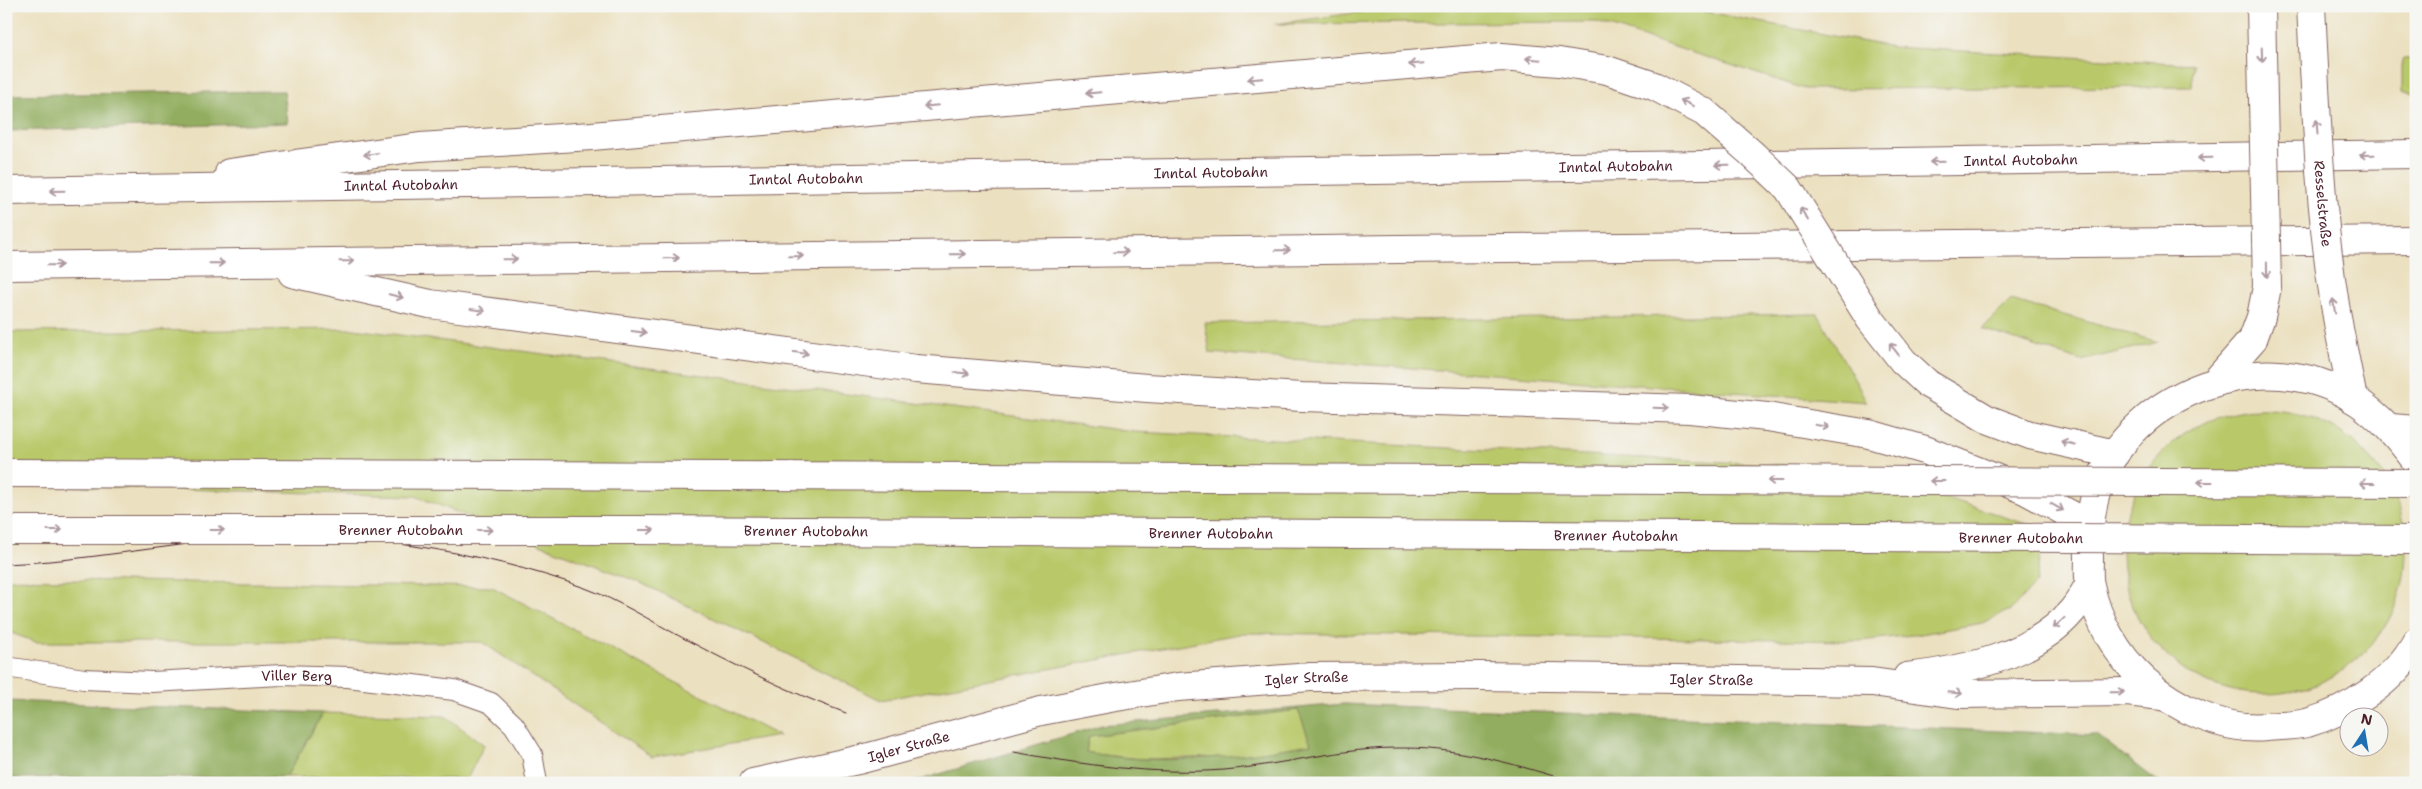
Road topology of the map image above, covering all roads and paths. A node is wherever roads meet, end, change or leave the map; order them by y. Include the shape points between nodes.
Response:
1 (2261, 6) edge
2 (2311, 6) edge
3 (2416, 154) edge
4 (106, 190) junction
5 (6, 191) edge
6 (2416, 240) edge
7 (246, 262) junction
8 (6, 266) edge
9 (2217, 380) junction
10 (2353, 399) junction
11 (2403, 429) edge
12 (2115, 454) junction
13 (2416, 461) edge
14 (6, 473) edge
15 (2416, 483) edge
16 (2088, 524) junction
17 (6, 530) edge
18 (2416, 540) edge
19 (2089, 585) junction
20 (2416, 642) edge
21 (6, 667) edge
22 (2404, 673) edge
23 (1872, 682) junction
24 (2162, 696) junction
25 (537, 783) edge
26 (753, 783) edge

1 -> 9 main road, bridge via 2267,287 2253,338
10 -> 2 main road, Resselstraße, bridge via 2330,278 2317,130
3 -> 4 main road, Inntal Autobahn
4 -> 5 main road, Inntal Autobahn
12 -> 4 main road, bridge via 2030,435 1987,419 1928,384 1903,361 1870,319 1788,188 1751,152 1704,112 1654,86 1607,70 1558,62 1502,57 592,136 420,147
7 -> 6 main road
8 -> 7 main road
7 -> 16 main road via 430,304 916,369 1302,397 1690,409 1767,418 1869,434 1925,450 2025,490
9 - 10 main road via 2264,374 2310,380
9 - 12 main road via 2165,405 2143,421
10 - 11 main road
11 - 13 main road
12 - 16 main road via 2098,488
15 -> 14 main road, bridge
16 - 19 main road
17 -> 18 main road, Brenner Autobahn, bridge via 633,530
19 -> 23 main road, Igler Straße via 2073,611 2052,630 2012,652 1951,672
19 - 24 main road via 2104,627 2128,665
20 - 22 main road
21 - 25 lane, Viller Berg via 84,678 152,682 282,675 348,676 454,690 491,703 514,725 532,754
22 - 24 main road via 2353,704 2306,723 2256,728 2206,718
23 -> 24 main road, Igler Straße via 1958,694 2127,692
23 - 26 main road, Igler Straße via 1321,677 1178,688 1041,711 862,759

